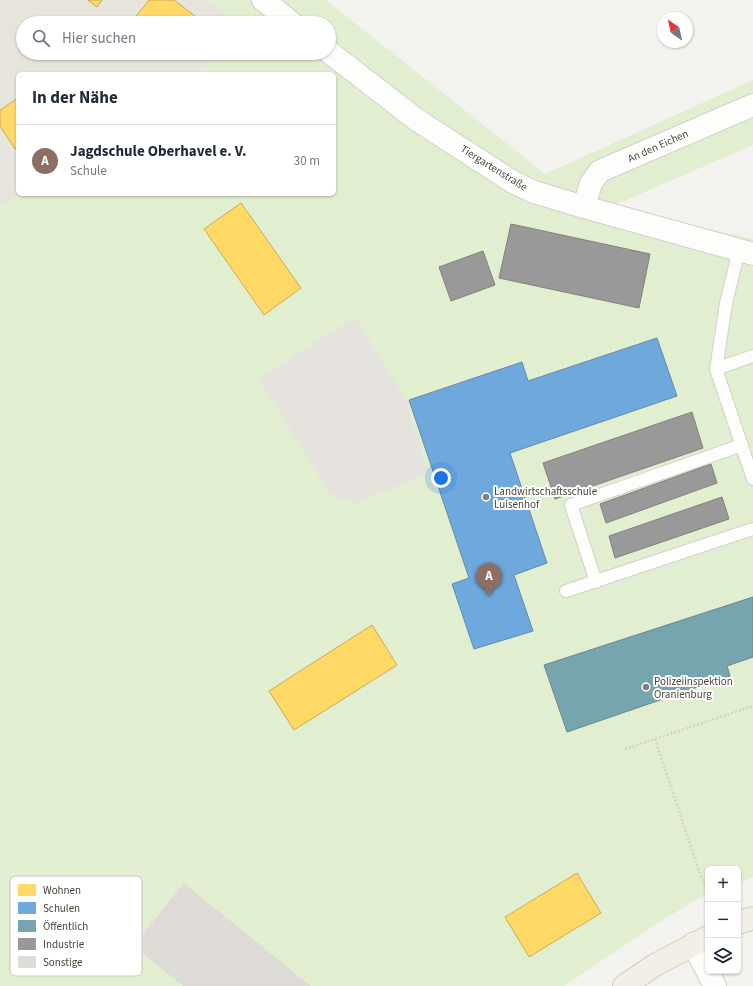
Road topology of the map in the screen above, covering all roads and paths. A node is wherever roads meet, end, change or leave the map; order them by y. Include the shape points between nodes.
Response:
1 (263, 0) edge
2 (283, 16) edge
3 (336, 57) edge
4 (753, 105) edge
5 (584, 207) junction
6 (746, 252) edge
7 (753, 356) edge
8 (716, 369) junction
9 (742, 445) junction
10 (753, 479) edge
11 (753, 529) edge
12 (596, 582) junction
13 (566, 592) dead end
14 (753, 706) edge
15 (655, 739) junction
16 (625, 749) dead end
17 (705, 885) edge
18 (753, 918) edge
19 (741, 922) edge
20 (701, 941) edge
21 (624, 986) edge
22 (715, 986) edge

1 - 2 street
3 - 5 street, Tiergartenstraße via 417,120 513,182 534,192
4 - 5 street, An den Eichen via 600,171 591,183
5 - 6 street, Tiergartenstraße
6 - 8 lane via 726,303
7 - 8 lane
8 - 9 lane
9 - 10 lane
9 - 12 lane via 571,505
11 - 12 lane
12 - 13 lane
14 - 15 path
15 - 16 path
15 - 17 path
18 - 19 main road
20 - 21 main road via 655,965
20 - 22 street

